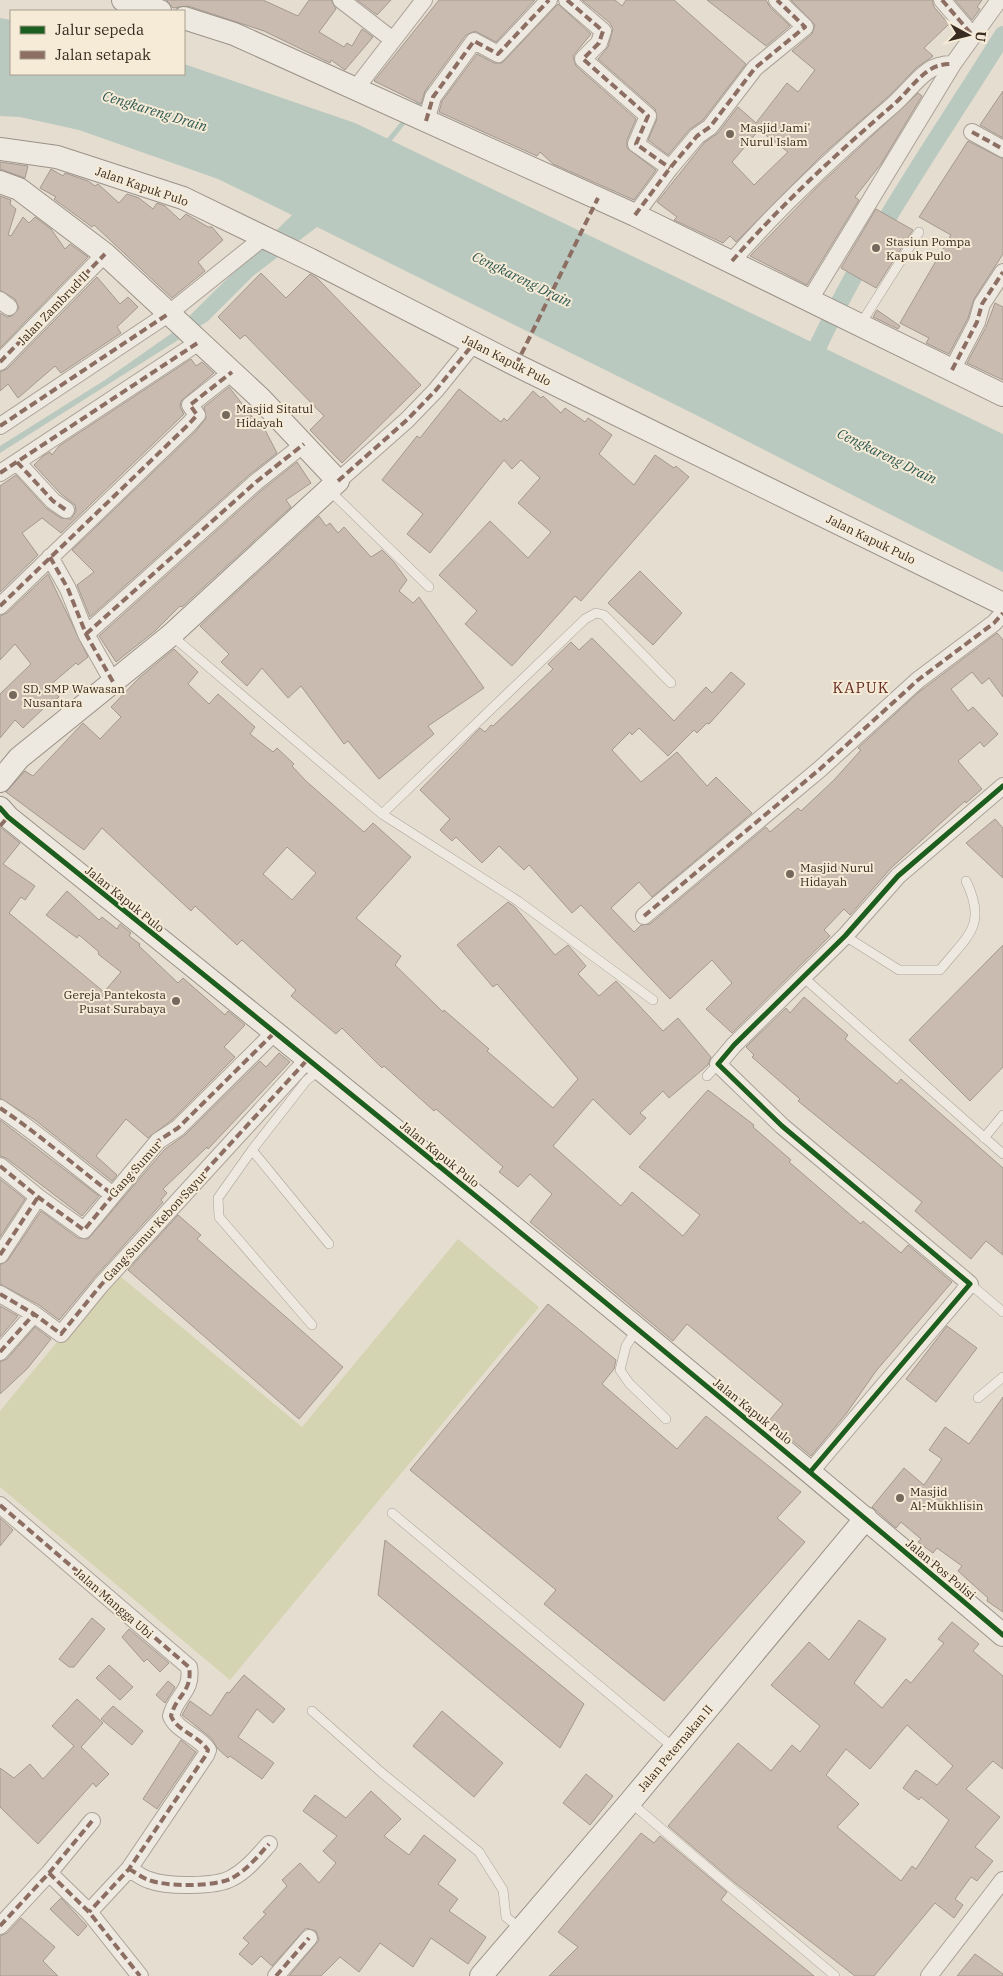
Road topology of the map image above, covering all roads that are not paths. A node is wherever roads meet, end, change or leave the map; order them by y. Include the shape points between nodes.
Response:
1 (123, 0) edge
2 (341, 0) edge
3 (424, 0) edge
4 (549, 0) edge
5 (567, 0) edge
6 (777, 0) edge
7 (942, 0) edge
8 (999, 0) edge
9 (157, 10) edge
10 (185, 18) edge
11 (973, 36) junction
12 (386, 49) junction
13 (953, 64) junction
14 (356, 88) junction
15 (414, 115) junction
16 (972, 132) dead end
17 (0, 149) edge
18 (1003, 149) edge
19 (670, 168) junction
20 (0, 182) edge
21 (635, 215) junction
22 (919, 232) dead end
23 (265, 238) junction
24 (105, 254) junction
25 (732, 261) junction
26 (1003, 272) edge
27 (815, 304) junction
28 (856, 324) junction
29 (185, 329) junction
30 (474, 342) junction
31 (0, 362) edge
32 (952, 370) junction
33 (232, 372) junction
34 (1003, 395) edge
35 (0, 426) edge
36 (304, 444) junction
37 (17, 462) junction
38 (0, 473) edge
39 (333, 485) junction
40 (66, 510) dead end
41 (50, 557) junction
42 (430, 587) dead end
43 (1003, 604) edge
44 (0, 606) edge
45 (1003, 613) edge
46 (86, 634) junction
47 (171, 635) junction
48 (113, 682) junction
49 (671, 683) dead end
50 (0, 781) edge
51 (1003, 786) edge
52 (382, 814) junction
53 (3, 817) edge
54 (966, 881) dead end
55 (644, 916) dead end
56 (845, 936) junction
57 (803, 977) junction
58 (653, 1000) dead end
59 (275, 1032) junction
60 (314, 1064) junction
61 (0, 1108) edge
62 (1003, 1116) edge
63 (984, 1138) junction
64 (252, 1150) junction
65 (1003, 1154) edge
66 (0, 1166) edge
67 (112, 1194) junction
68 (38, 1197) junction
69 (328, 1244) dead end
70 (0, 1255) edge
71 (970, 1284) junction
72 (0, 1294) edge
73 (1003, 1312) edge
74 (34, 1314) junction
75 (312, 1325) dead end
76 (638, 1329) junction
77 (0, 1352) edge
78 (1003, 1377) edge
79 (978, 1398) dead end
80 (666, 1419) dead end
81 (810, 1471) junction
82 (0, 1504) edge
83 (392, 1513) dead end
84 (866, 1518) junction
85 (1001, 1629) edge
86 (312, 1711) dead end
87 (674, 1748) junction
88 (630, 1802) junction
89 (92, 1821) dead end
90 (269, 1844) dead end
91 (129, 1869) junction
92 (49, 1873) junction
93 (1003, 1880) edge
94 (88, 1912) junction
95 (0, 1926) edge
96 (521, 1929) junction
97 (309, 1938) dead end
98 (140, 1976) edge
99 (276, 1976) edge
100 (481, 1976) edge
101 (835, 1976) edge
102 (929, 1976) edge

1 - 9 street
2 - 12 street
3 - 12 street
4 - 15 street via 498,54 474,41 433,97
5 - 19 street via 603,31 599,43 583,59 648,116 636,144
6 - 19 street via 805,27 755,68 710,127 697,136
7 - 11 street
8 - 11 street
10 - 14 street via 234,34
11 - 13 street
12 - 14 street
13 - 25 street via 939,65 928,71 847,144
13 - 27 street
14 - 15 street
15 - 21 street
16 - 18 street
17 - 23 street, Jalan Kapuk Pulo via 57,157 183,198
19 - 21 street
20 - 24 street via 18,189
21 - 25 street
22 - 28 lane
23 - 29 street
23 - 30 street, Jalan Kapuk Pulo
24 - 29 street
24 - 31 street, Jalan Zambrud II
25 - 27 street
26 - 32 street via 982,304 977,322
27 - 28 street
28 - 32 street
29 - 33 street
29 - 35 street
29 - 37 street
30 - 39 street via 407,420
30 - 43 street, Jalan Kapuk Pulo
32 - 34 street
33 - 36 street
33 - 41 street via 190,405 197,415
36 - 39 street
36 - 46 street via 256,482
37 - 38 street
37 - 40 street via 53,501
39 - 42 lane
39 - 47 street
41 - 44 street
41 - 46 street via 68,589
45 - 55 street via 918,680 820,769
46 - 48 street
47 - 48 street
47 - 52 lane
48 - 50 street via 19,758
49 - 52 lane via 604,615 596,613 571,632
51 - 56 street via 898,876
52 - 58 lane via 518,901
53 - 59 street, Jalan Kapuk Pulo
54 - 56 lane via 975,899 975,924 940,970 899,970
56 - 57 street
57 - 63 lane
57 - 71 street via 734,1044 713,1070
59 - 60 street, Jalan Kapuk Pulo
59 - 67 street, Gang Sumur via 178,1128 158,1141
60 - 64 lane via 306,1081
60 - 74 street, Gang Sumur Kebon Sayur via 101,1285 61,1334
60 - 76 street, Jalan Kapuk Pulo
61 - 67 street
62 - 63 lane
63 - 65 lane
64 - 69 lane
64 - 75 lane via 218,1198 219,1217
66 - 68 street, Gang Sumur
67 - 68 street, Gang Sumur via 84,1230
68 - 70 street
71 - 73 lane
71 - 81 street
72 - 74 street
74 - 77 street
76 - 80 lane via 626,1346 620,1370
76 - 81 street, Jalan Kapuk Pulo
78 - 79 lane
81 - 84 street, Jalan Kapuk Pulo
82 - 91 street, Jalan Mangga Ubi via 189,1667 188,1686 172,1713 176,1724 203,1742 208,1750
83 - 87 lane
84 - 85 street, Jalan Pos Polisi
84 - 87 street, Jalan Peternakan II
86 - 96 lane via 479,1852 503,1890 506,1917
87 - 88 street, Jalan Peternakan II
88 - 96 street, Jalan Peternakan II
88 - 101 lane
89 - 92 street
90 - 91 street via 231,1879 199,1885 149,1880
91 - 94 street
92 - 94 street
92 - 95 street
93 - 102 street
94 - 98 street
96 - 100 street, Jalan Peternakan II
97 - 99 street

